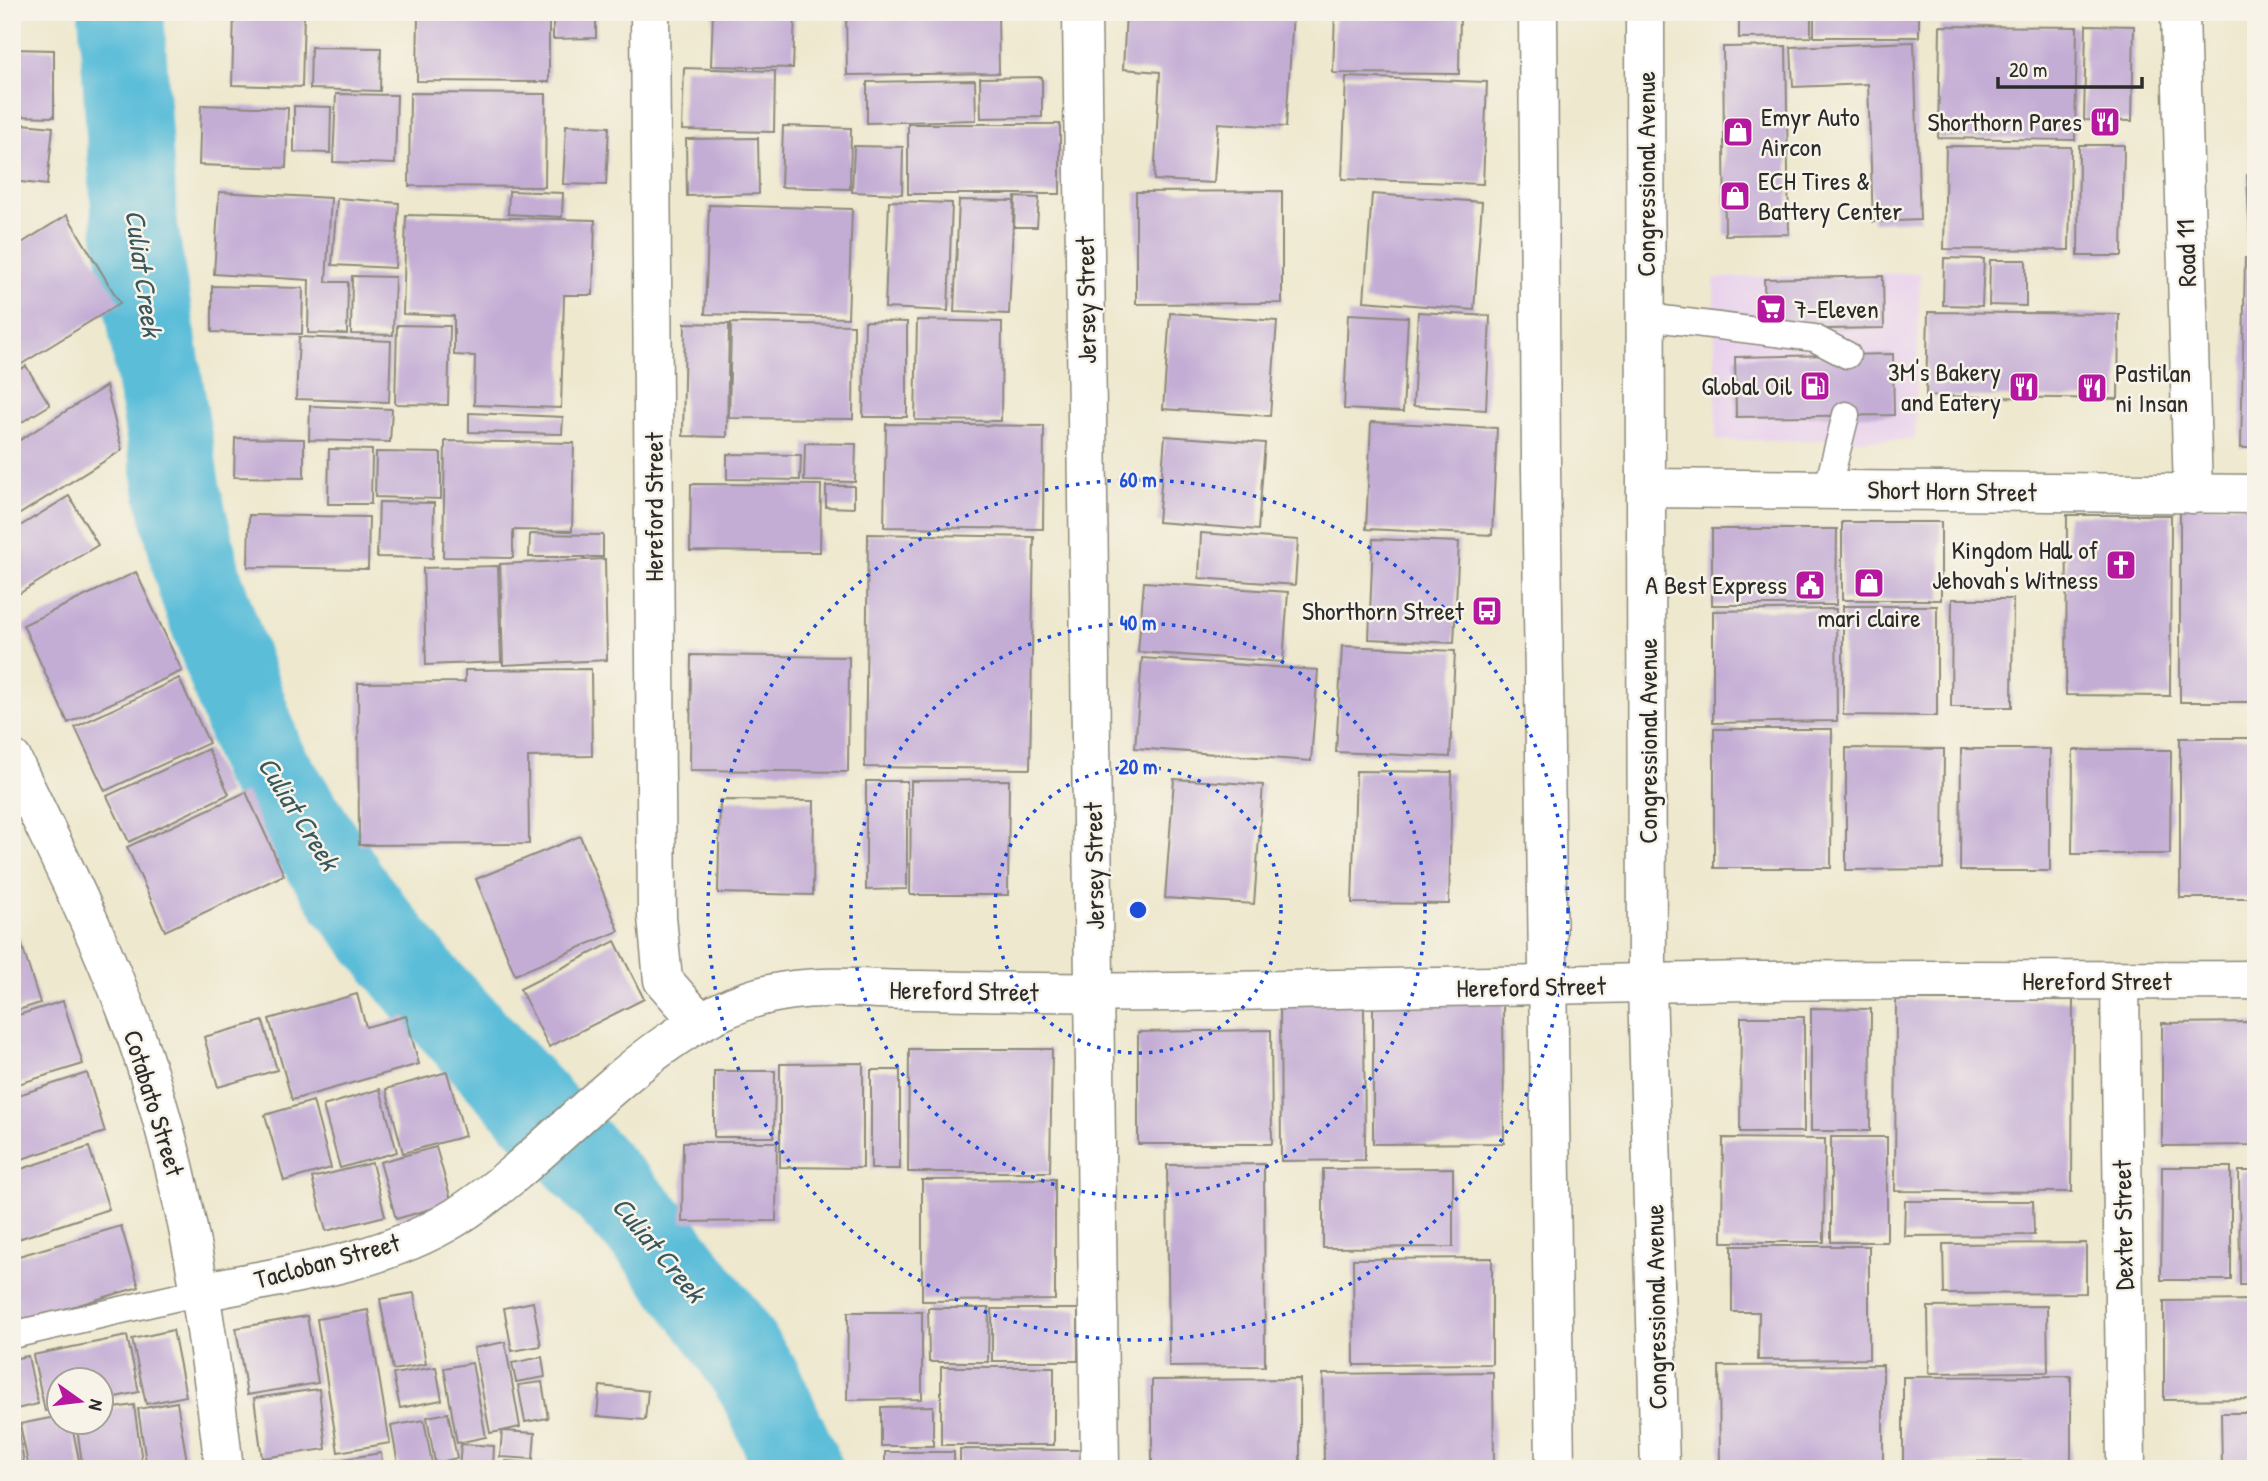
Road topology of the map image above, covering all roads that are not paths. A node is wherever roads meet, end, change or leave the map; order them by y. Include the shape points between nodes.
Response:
1 (650, 12) edge
2 (1082, 12) edge
3 (1538, 12) edge
4 (1645, 12) edge
5 (2180, 12) edge
6 (1647, 317) junction
7 (1847, 355) dead end
8 (1846, 415) dead end
9 (1648, 488) junction
10 (1827, 490) junction
11 (2193, 494) junction
12 (2256, 494) edge
13 (12, 759) edge
14 (2256, 980) edge
15 (2120, 981) junction
16 (1647, 984) junction
17 (1548, 987) junction
18 (1095, 993) junction
19 (699, 1021) junction
20 (200, 1293) junction
21 (12, 1335) edge
22 (224, 1469) edge
23 (1100, 1469) edge
24 (1555, 1469) edge
25 (1660, 1469) edge
26 (2126, 1469) edge

1 - 19 street, Hereford Street via 657,917 663,980
2 - 18 street, Jersey Street
3 - 17 street
4 - 6 street, Congressional Avenue
5 - 11 street, Road 11
6 - 7 lane via 1814,338
6 - 9 street, Congressional Avenue
8 - 10 lane
9 - 10 street, Short Horn Street
9 - 16 street, Congressional Avenue
10 - 11 street, Short Horn Street
11 - 12 street, Short Horn Street
13 - 20 street, Cotabato Street via 80,900 137,1039 182,1193
14 - 15 street, Hereford Street
15 - 16 street, Hereford Street
15 - 26 street, Dexter Street
16 - 17 street, Hereford Street
16 - 25 street, Congressional Avenue
17 - 18 street, Hereford Street
17 - 24 street
18 - 19 street, Hereford Street via 777,992 733,1004
18 - 23 street, Jersey Street
19 - 20 street, Tacloban Street via 452,1219 403,1244 332,1265
20 - 21 lane, Tacloban Street
20 - 22 street, Cotabato Street

